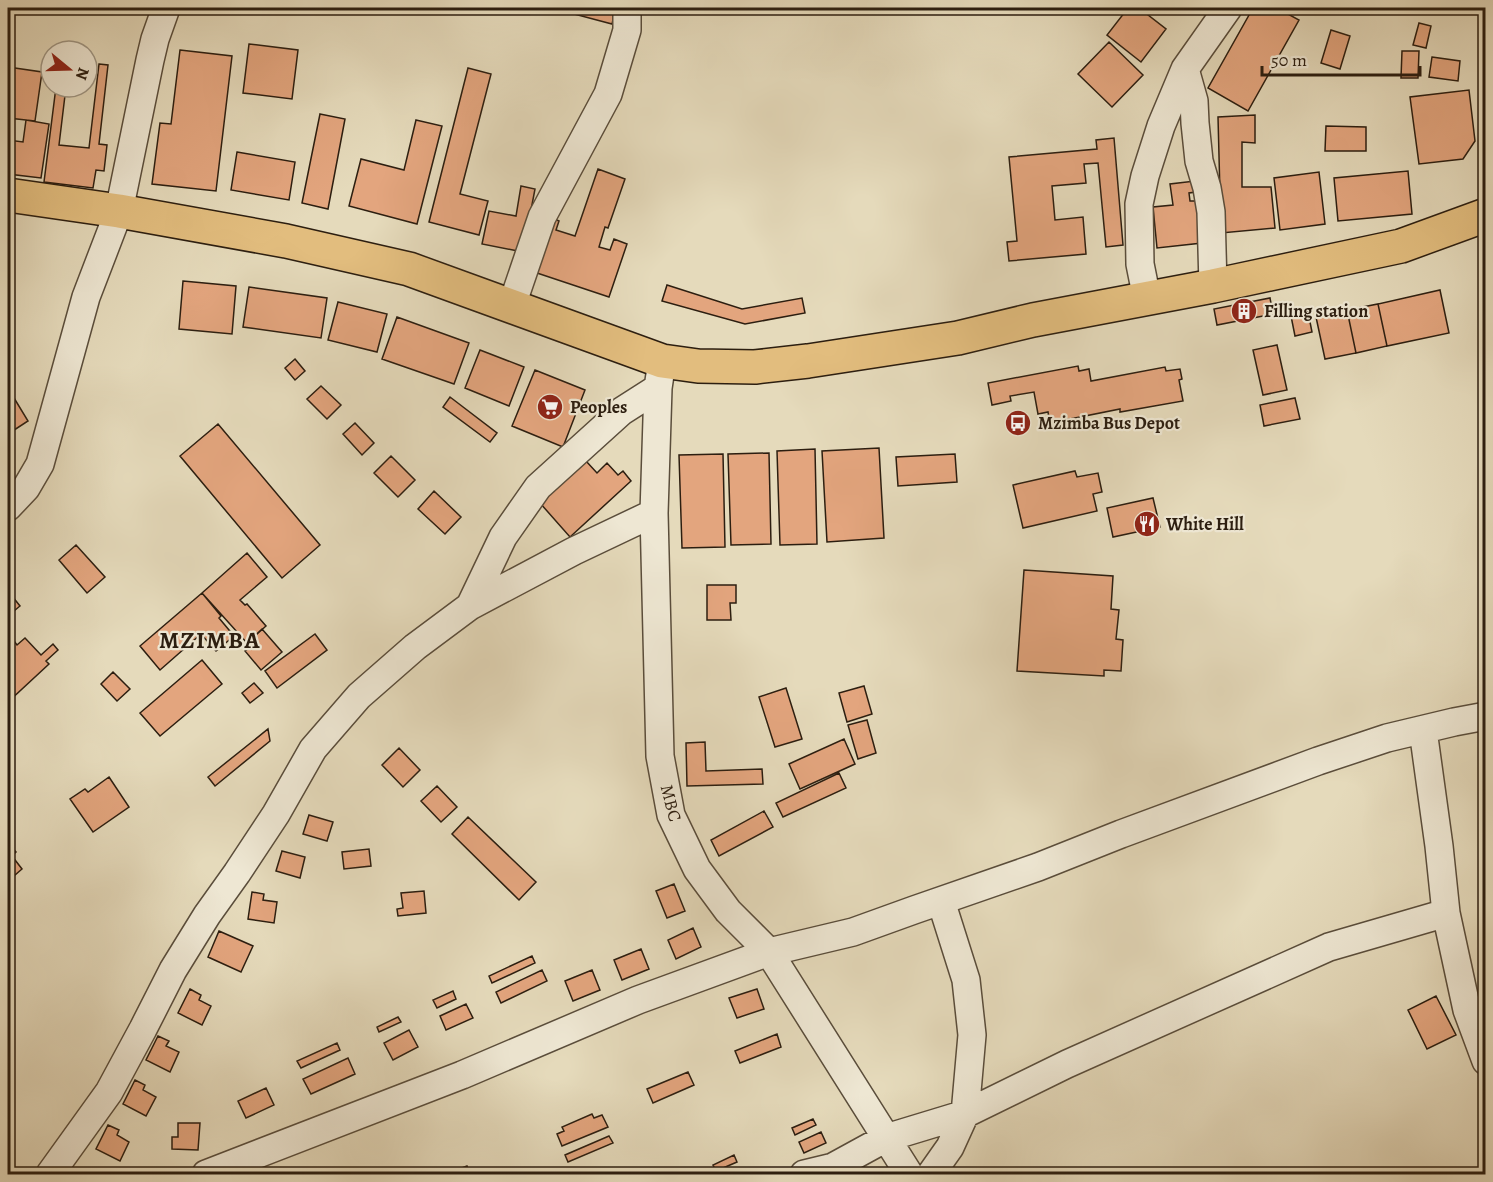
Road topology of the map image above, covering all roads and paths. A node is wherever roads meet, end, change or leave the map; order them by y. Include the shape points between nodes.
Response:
1 (166, 8) edge
2 (627, 8) edge
3 (1228, 8) edge
4 (1185, 69) junction
5 (8, 195) edge
6 (119, 211) junction
7 (1485, 215) edge
8 (1213, 286) junction
9 (1147, 299) junction
10 (512, 305) junction
11 (660, 374) junction
12 (8, 507) edge
13 (654, 513) junction
14 (470, 606) junction
15 (1485, 716) edge
16 (1423, 730) junction
17 (941, 901) junction
18 (1446, 913) junction
19 (769, 952) junction
20 (1485, 1061) edge
21 (965, 1114) junction
22 (886, 1138) junction
23 (50, 1174) edge
24 (206, 1174) edge
25 (804, 1174) edge
26 (909, 1174) edge
27 (932, 1174) edge

1 - 6 street via 150,60
2 - 10 street via 627,30 608,94 542,218
3 - 4 street
4 - 8 street via 1194,101 1199,161 1211,212
4 - 9 street via 1161,126 1139,204 1140,264
5 - 6 main road
6 - 10 main road via 409,268
6 - 12 street via 86,297 40,464 26,488
7 - 8 main road via 1401,246
8 - 9 main road
9 - 11 main road via 958,338 808,361 755,367 698,366
10 - 11 main road
11 - 13 street, MBC
11 - 14 street via 538,486 503,537
13 - 14 street
13 - 19 street, MBC via 660,756 671,815 697,869 728,911
14 - 23 street via 359,696 313,749 276,814 173,970 109,1092
15 - 16 street
16 - 17 street via 1318,761
16 - 18 street
17 - 19 street via 853,932
17 - 21 street via 966,980 972,1035
18 - 20 street via 1467,1010
18 - 21 street via 1329,947
19 - 22 street, MBC
19 - 24 street via 638,1000 462,1075
21 - 22 street
21 - 27 street
22 - 25 street via 833,1167
22 - 26 street, MBC

